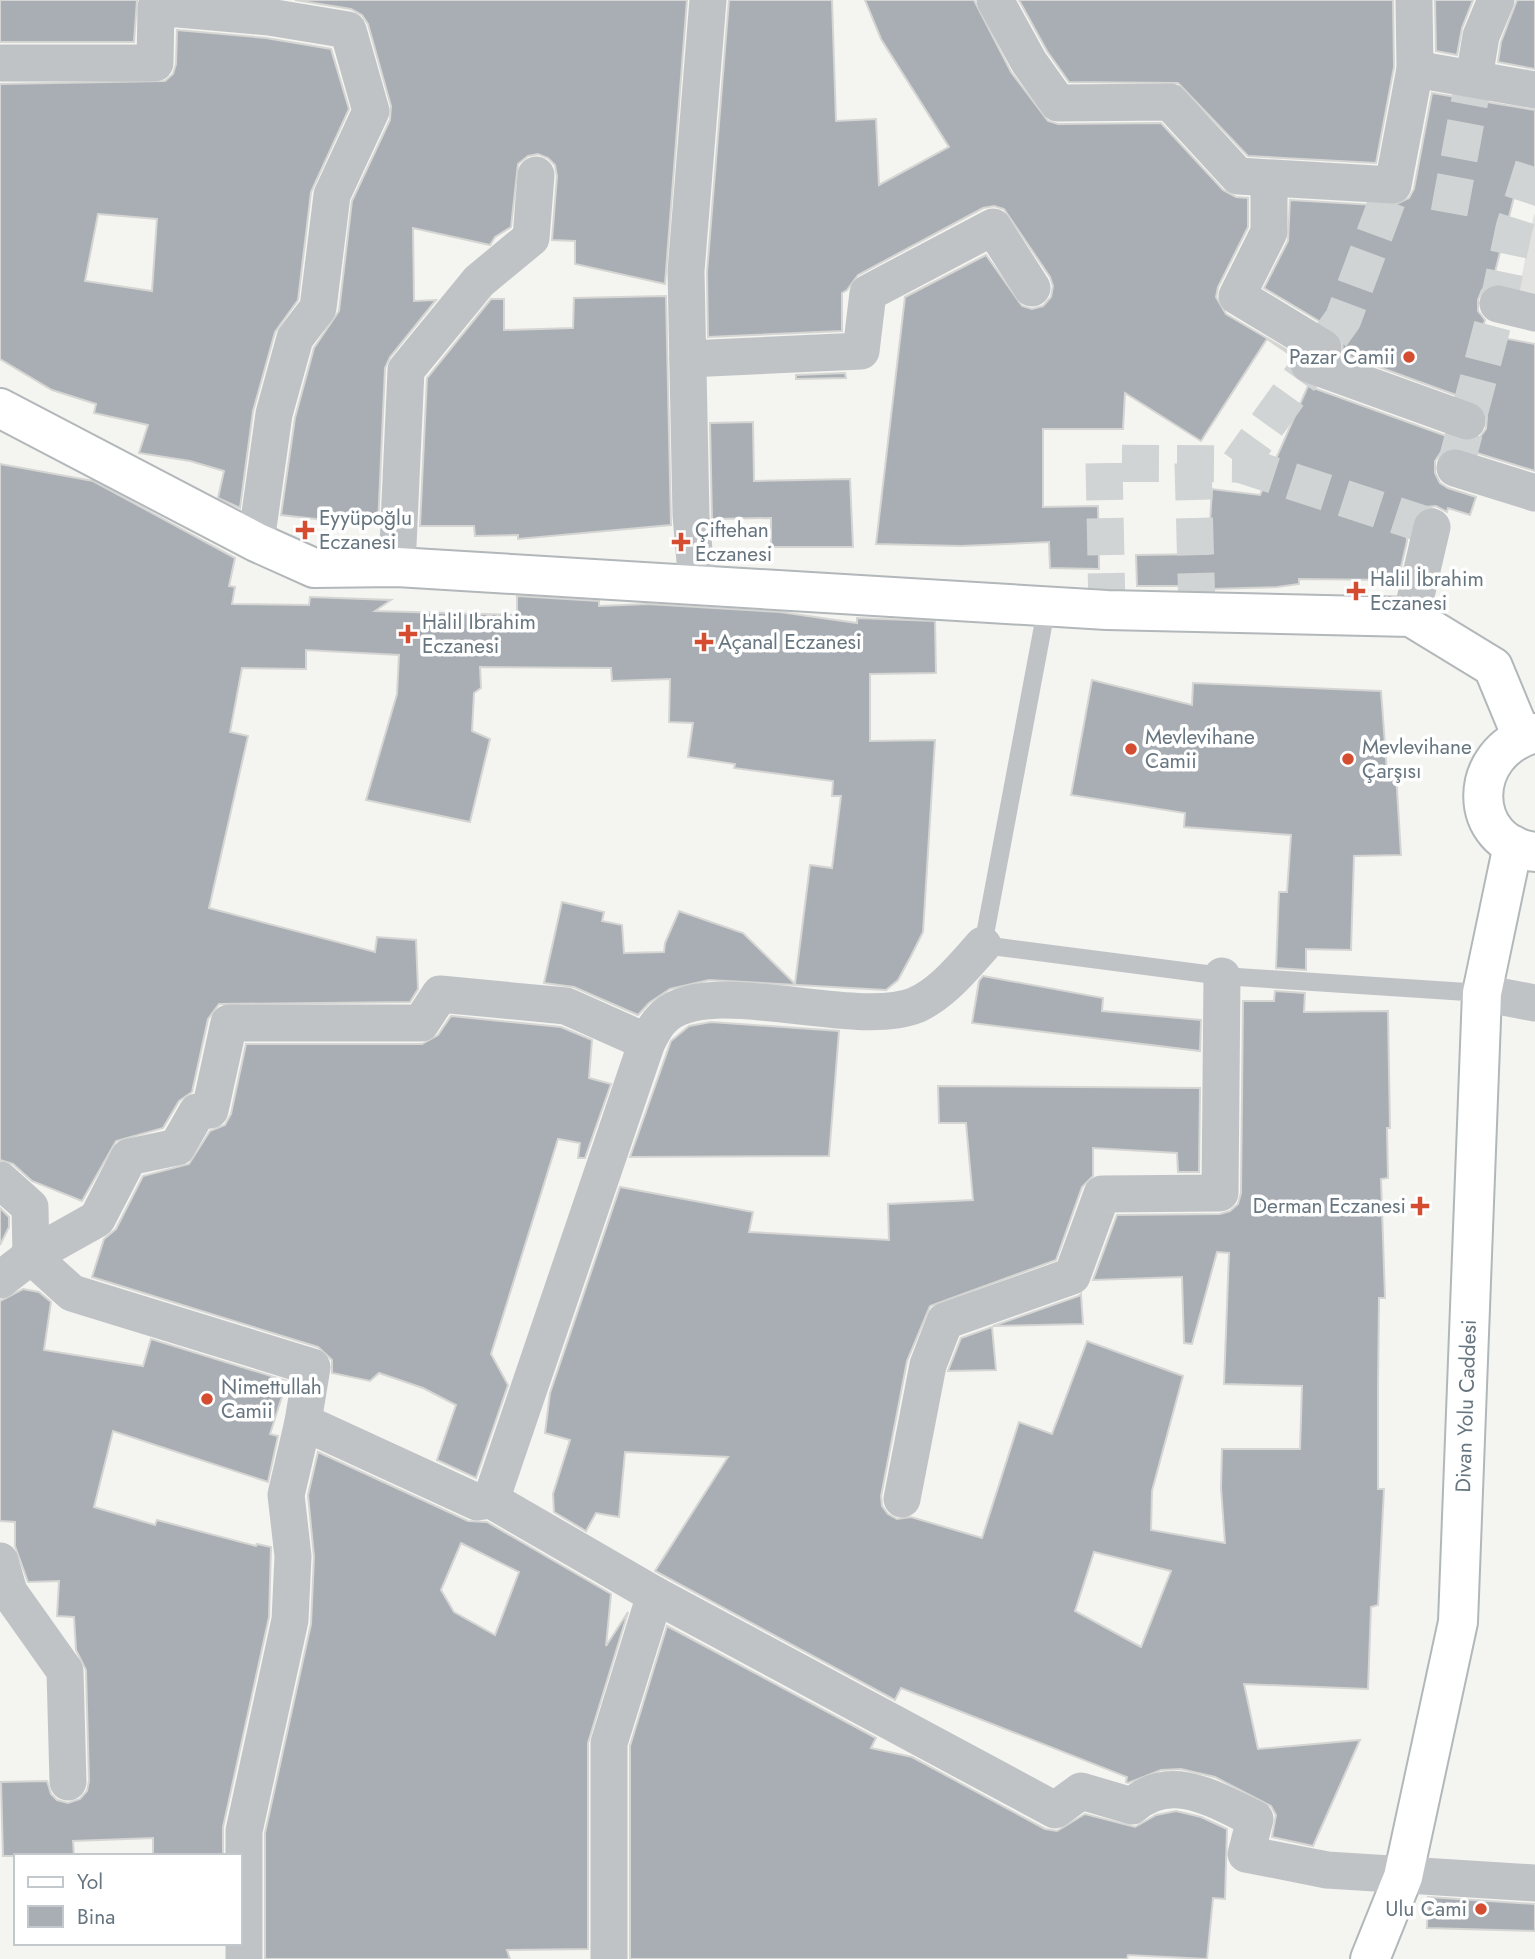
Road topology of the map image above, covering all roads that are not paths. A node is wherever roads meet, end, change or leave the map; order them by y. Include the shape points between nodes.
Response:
1 (708, 0) edge
2 (995, 0) edge
3 (1414, 0) edge
4 (1496, 0) edge
5 (0, 63) edge
6 (1415, 69) junction
7 (1474, 78) junction
8 (1535, 90) edge
9 (536, 175) dead end
10 (1269, 179) junction
11 (1032, 288) dead end
12 (1498, 304) dead end
13 (1535, 313) edge
14 (688, 359) junction
15 (0, 408) edge
16 (1467, 421) dead end
17 (1455, 468) dead end
18 (1535, 493) edge
19 (1432, 527) dead end
20 (256, 542) junction
21 (397, 567) junction
22 (697, 585) junction
23 (1047, 605) junction
24 (1411, 617) junction
25 (1529, 735) edge
26 (1524, 849) edge
27 (983, 945) junction
28 (1222, 976) junction
29 (1482, 993) junction
30 (1535, 1003) edge
31 (647, 1042) junction
32 (0, 1180) edge
33 (31, 1256) junction
34 (0, 1280) edge
35 (303, 1422) junction
36 (902, 1499) dead end
37 (491, 1500) junction
38 (0, 1561) edge
39 (655, 1595) junction
40 (68, 1782) dead end
41 (1403, 1877) junction
42 (1535, 1883) edge
43 (244, 1959) edge
44 (609, 1959) edge
45 (1370, 1959) edge

1 - 14 street via 685,271
2 - 10 street via 1058,103 1170,102 1238,176
3 - 6 street
4 - 7 street via 1481,36
5 - 20 street via 155,63 156,7 270,17 348,30 371,111 332,195 318,308 295,338 274,414
6 - 7 street
6 - 10 street via 1393,185
7 - 8 street
9 - 21 street via 531,238 479,281 407,370
10 - 16 street via 1269,232 1237,296 1315,356
11 - 14 street via 993,227 868,293 861,351
12 - 13 street
14 - 22 street
15 - 20 main road
17 - 18 street
19 - 24 street
20 - 21 main road via 314,568
21 - 22 main road
22 - 23 main road
23 - 24 main road
23 - 27 lane
24 - 25 main road via 1493,667
25 - 26 main road via 1505,746 1492,760 1482,798 1498,833
26 - 29 main road, Divan Yolu Caddesi
27 - 28 lane
27 - 31 street via 953,979 916,1005 865,1013 720,998 689,1004 662,1018
28 - 29 lane
28 - 36 street via 1220,1193 1102,1194 1072,1276 945,1321 928,1365
29 - 30 street
29 - 41 main road, Divan Yolu Caddesi via 1458,1622
31 - 33 street via 566,1006 440,994 421,1023 229,1023 210,1110 197,1112 177,1147 129,1157 97,1219
31 - 37 street
32 - 33 street via 30,1207
33 - 34 street
33 - 35 street via 72,1293 312,1367
35 - 37 street via 477,1502
35 - 43 street via 286,1495 293,1556 290,1620 244,1831
37 - 39 street
38 - 40 street via 9,1592 65,1671
39 - 41 street via 1055,1810 1081,1791 1132,1806 1147,1792 1193,1789 1255,1819 1245,1854 1327,1870
39 - 44 street via 609,1743
41 - 42 street
41 - 45 main road, Divan Yolu Caddesi

